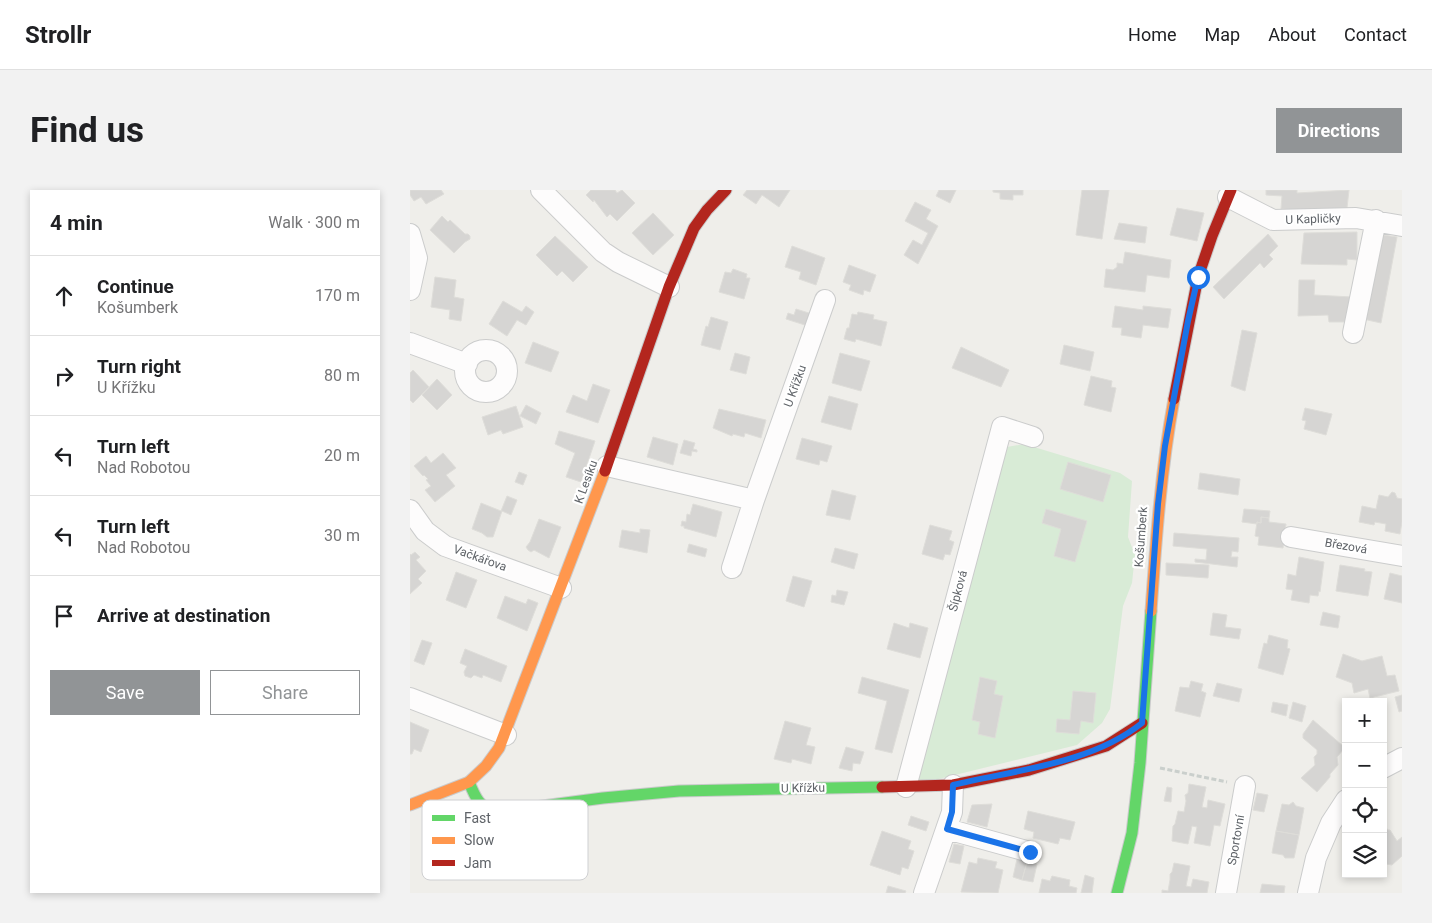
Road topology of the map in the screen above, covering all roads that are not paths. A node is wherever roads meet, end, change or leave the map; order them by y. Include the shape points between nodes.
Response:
1 (541, 190) edge
2 (726, 190) edge
3 (1230, 194) edge
4 (1376, 220) junction
5 (1402, 226) edge
6 (410, 234) edge
7 (668, 287) junction
8 (410, 290) edge
9 (825, 300) dead end
10 (1353, 333) dead end
11 (410, 343) edge
12 (467, 364) dead end
13 (1033, 437) dead end
14 (607, 466) junction
15 (754, 500) junction
16 (410, 510) edge
17 (1291, 537) dead end
18 (1402, 556) edge
19 (732, 568) dead end
20 (561, 588) junction
21 (410, 698) edge
22 (1142, 723) junction
23 (506, 735) junction
24 (1402, 758) edge
25 (1387, 766) edge
26 (469, 782) junction
27 (953, 785) junction
28 (1245, 786) road end
29 (906, 787) junction
30 (422, 800) edge
31 (423, 800) edge
32 (478, 800) edge
33 (588, 800) edge
34 (410, 805) edge
35 (1342, 806) edge
36 (947, 829) junction
37 (1030, 852) dead end
38 (924, 893) edge
39 (1117, 893) edge
40 (1226, 893) edge
41 (1308, 893) edge

1 - 7 street via 603,252
2 - 7 street, K Lesíku via 694,228
3 - 4 street, U Kapličky via 1273,220
3 - 22 street, Košumberk via 1198,277 1165,446
4 - 5 street, U Kapličky
4 - 10 street
6 - 8 street via 417,258
7 - 14 street, K Lesíku
9 - 15 street, U Křížku
11 - 12 street
13 - 29 street, Šípková via 1002,427
14 - 15 street
14 - 20 street, K Lesíku
15 - 19 street, U Křížku
16 - 20 street, Vačkářova via 425,531 445,546
17 - 18 street, Březová
20 - 23 street, K Lesíku
21 - 23 street
22 - 27 street, U Křížku via 1106,746 1070,758
22 - 39 street, Košumberk via 1132,833
23 - 26 street, K Lesíku via 495,754
24 - 25 street
26 - 31 street
26 - 32 street, U Křížku
27 - 29 street, U Křížku
27 - 36 street via 952,812
28 - 40 street, Sportovní
29 - 33 street, U Křížku via 670,792
30 - 34 street
35 - 41 street via 1316,858
36 - 37 street
36 - 38 street

